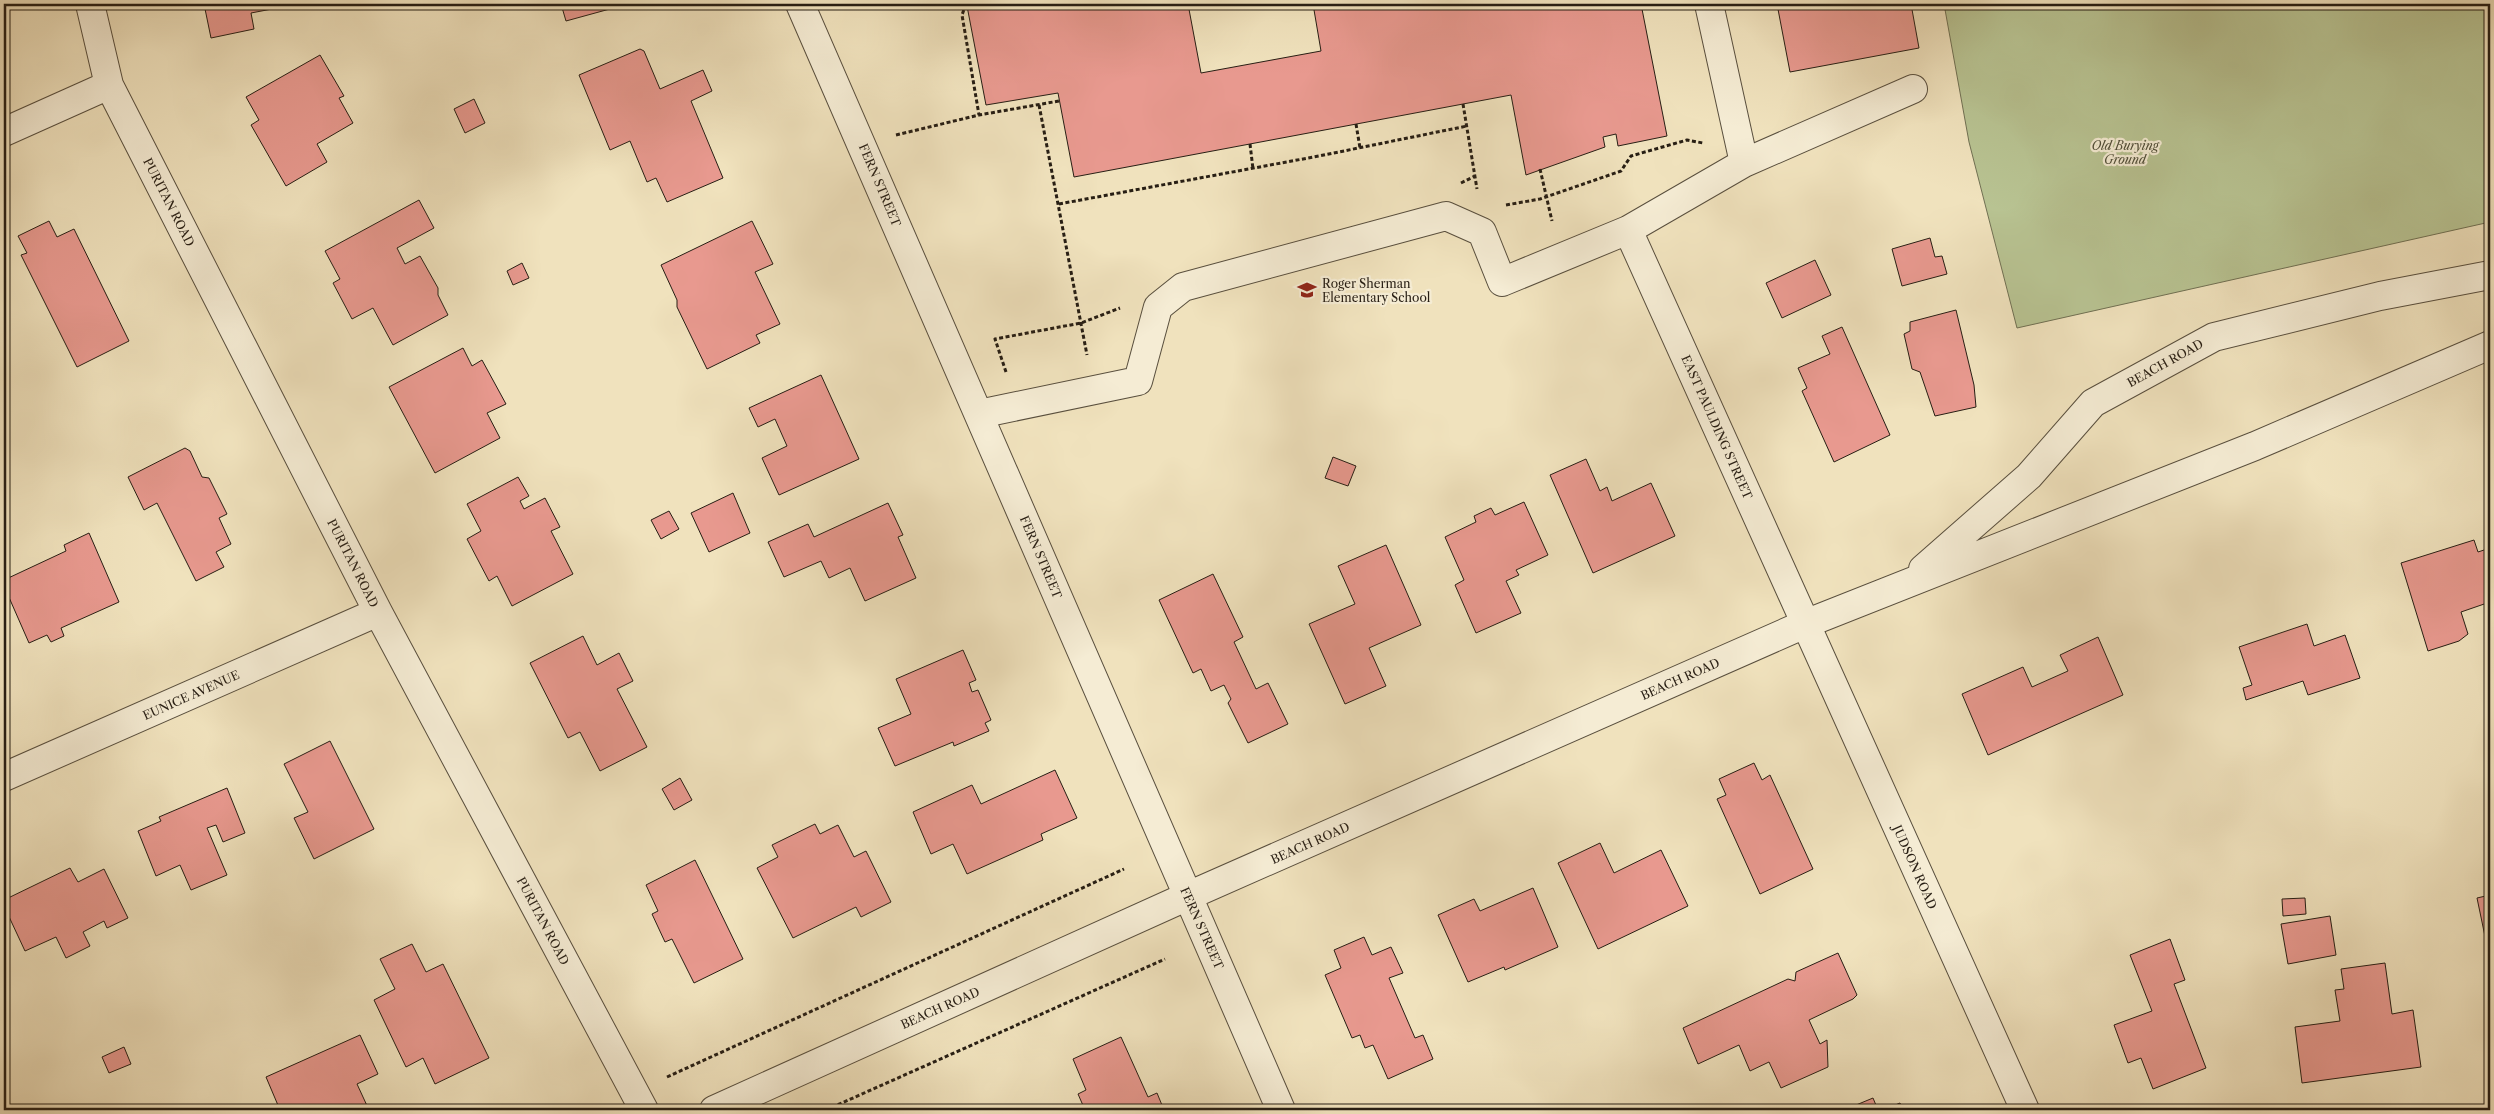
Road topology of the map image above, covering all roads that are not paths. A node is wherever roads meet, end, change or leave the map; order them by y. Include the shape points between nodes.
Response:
1 (90, 4) edge
2 (800, 4) edge
3 (1709, 4) edge
4 (109, 85) junction
5 (1913, 89) dead end
6 (4, 132) edge
7 (1744, 163) junction
8 (1628, 230) junction
9 (2490, 275) edge
10 (2490, 345) edge
11 (979, 414) junction
12 (1909, 582) junction
13 (378, 612) junction
14 (1805, 624) junction
15 (4, 777) edge
16 (1188, 896) junction
17 (639, 1101) edge
18 (714, 1110) edge
19 (1281, 1110) edge
20 (2025, 1110) edge

1 - 4 street, PURITAN ROAD
2 - 11 street, FERN STREET
3 - 7 street
4 - 6 street
4 - 13 street, PURITAN ROAD
5 - 7 street
7 - 8 street
8 - 11 street via 1502,282 1481,221 1446,216 1183,287 1158,306 1138,381
8 - 14 street, EAST PAULDING STREET
9 - 12 street, BEACH ROAD via 2380,296 2214,337 2092,403 2028,476
10 - 12 street, BEACH ROAD via 2255,446
11 - 16 street, FERN STREET
12 - 14 street, BEACH ROAD
13 - 15 street, EUNICE AVENUE
13 - 17 street, PURITAN ROAD
14 - 16 street, BEACH ROAD
14 - 20 street, JUDSON ROAD
16 - 18 street, BEACH ROAD
16 - 19 street, FERN STREET

